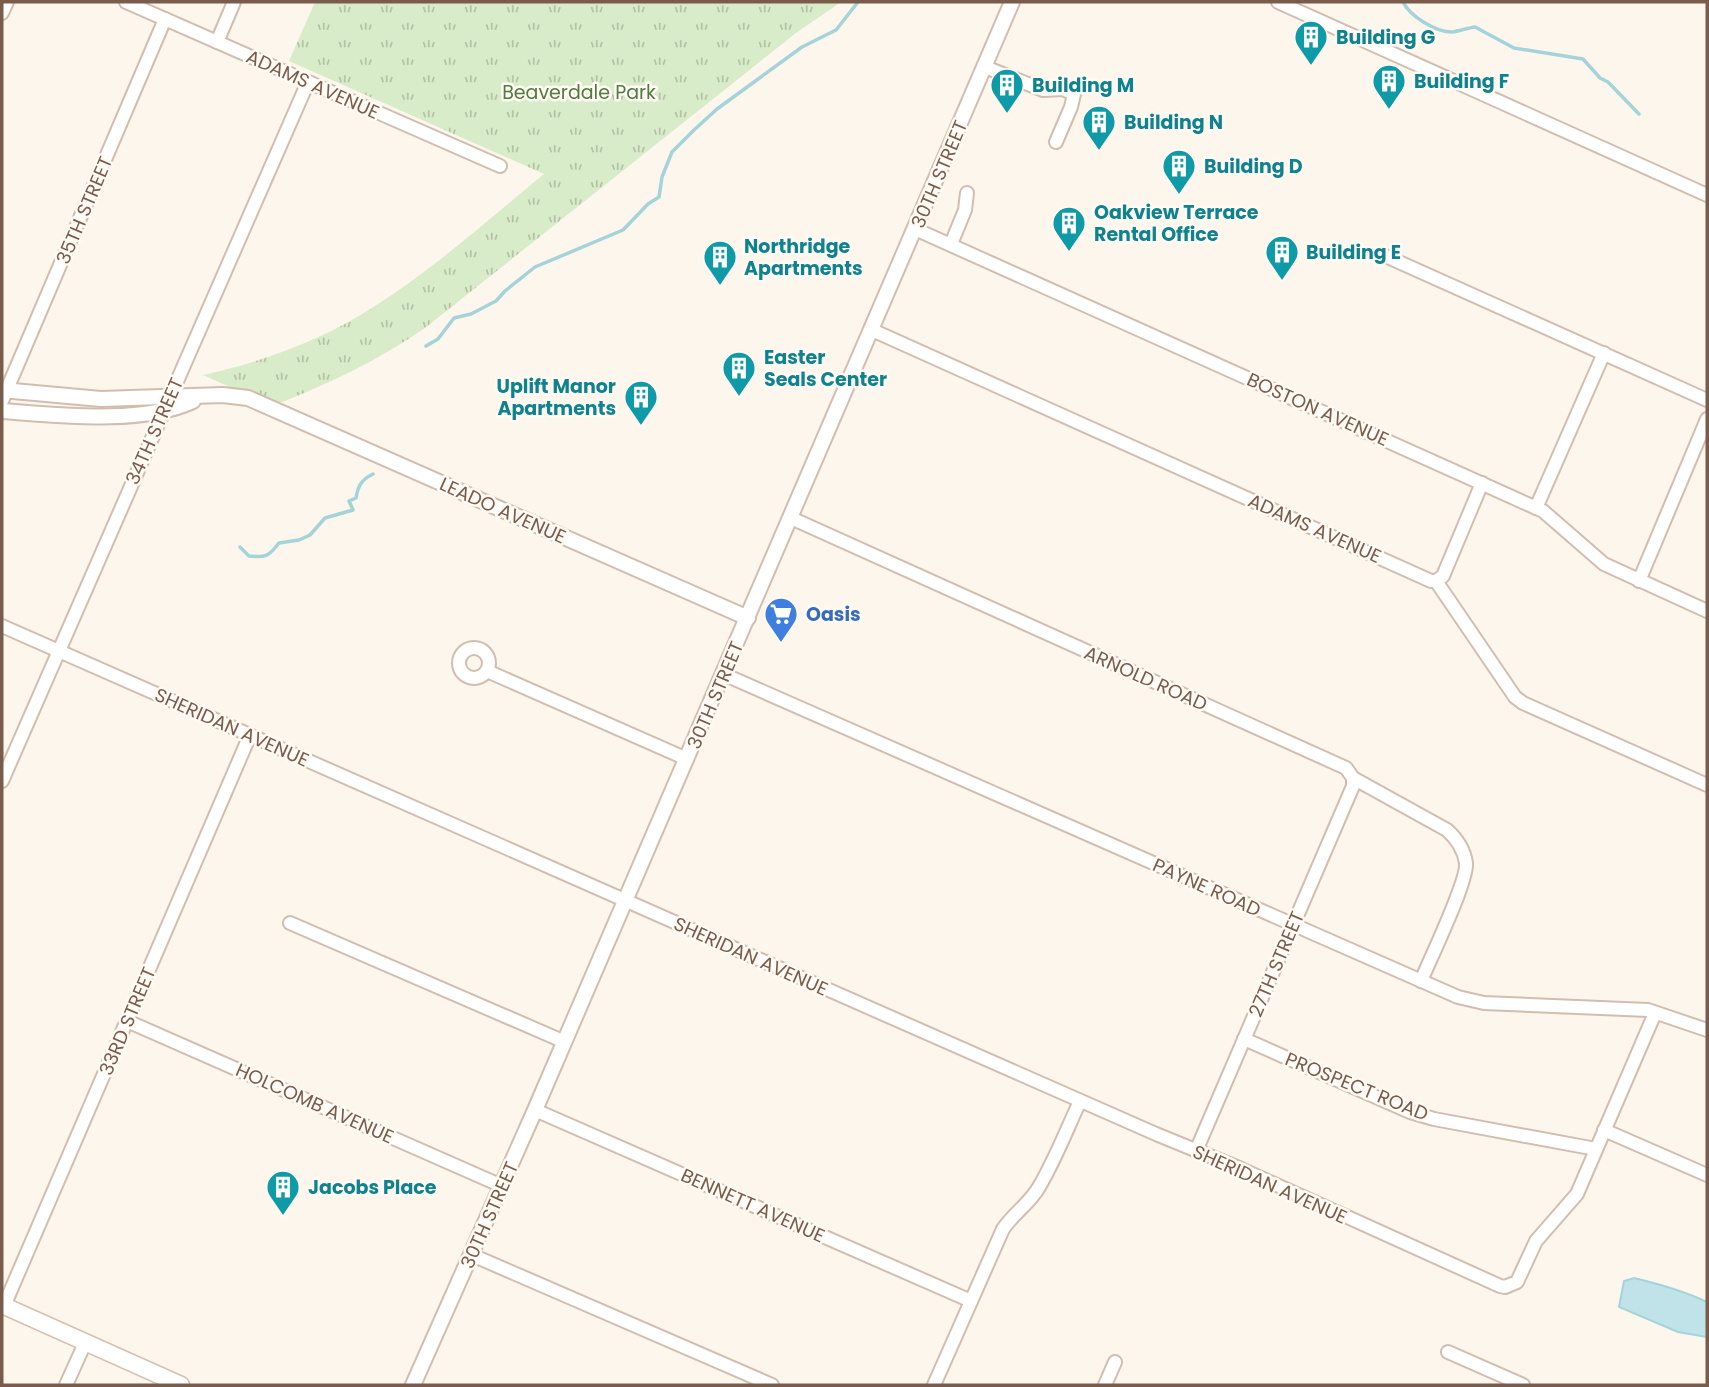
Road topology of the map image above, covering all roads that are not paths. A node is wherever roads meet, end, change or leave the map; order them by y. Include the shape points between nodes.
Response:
1 (6, 2) edge
2 (126, 2) edge
3 (234, 2) edge
4 (1012, 2) edge
5 (1278, 2) edge
6 (2, 13) edge
7 (165, 19) junction
8 (217, 42) junction
9 (985, 67) junction
10 (308, 82) junction
11 (1056, 142) dead end
12 (500, 166) dead end
13 (967, 193) dead end
14 (1707, 195) edge
15 (915, 229) junction
16 (951, 244) junction
17 (1381, 254) dead end
18 (872, 330) junction
19 (1604, 353) junction
20 (3, 394) edge
21 (169, 397) junction
22 (200, 397) junction
23 (1707, 400) edge
24 (2, 411) edge
25 (163, 411) junction
26 (1707, 419) edge
27 (1482, 483) junction
28 (1536, 508) junction
29 (791, 518) junction
30 (1436, 581) junction
31 (1639, 581) junction
32 (1707, 611) edge
33 (748, 618) junction
34 (2, 626) edge
35 (58, 650) junction
36 (487, 671) dead end
37 (723, 674) junction
38 (250, 735) junction
39 (687, 760) junction
40 (1353, 778) junction
41 (2, 781) edge
42 (1707, 785) edge
43 (626, 900) junction
44 (290, 923) dead end
45 (1293, 925) junction
46 (1421, 981) junction
47 (1655, 1013) junction
48 (127, 1021) junction
49 (1707, 1030) edge
50 (1244, 1039) junction
51 (565, 1042) junction
52 (1080, 1101) junction
53 (535, 1110) junction
54 (1604, 1130) junction
55 (1596, 1149) junction
56 (1196, 1151) junction
57 (1707, 1175) edge
58 (502, 1186) junction
59 (472, 1255) junction
60 (971, 1301) junction
61 (3, 1305) edge
62 (85, 1343) junction
63 (1448, 1352) dead end
64 (1115, 1362) dead end
65 (66, 1385) edge
66 (181, 1385) edge
67 (413, 1385) edge
68 (772, 1385) edge
69 (934, 1385) edge
70 (1105, 1385) edge
71 (1523, 1385) edge

1 - 6 street
2 - 7 street, ADAMS AVENUE
3 - 8 street
4 - 9 street, 30TH STREET
5 - 14 street
7 - 8 street, ADAMS AVENUE
7 - 20 street, 35TH STREET
8 - 10 street, ADAMS AVENUE
9 - 11 street via 1043,90 1063,89 1074,94
9 - 15 street, 30TH STREET
10 - 12 street, ADAMS AVENUE
10 - 21 street, 34TH STREET
13 - 16 street
15 - 16 street, BOSTON AVENUE
15 - 18 street, 30TH STREET
16 - 27 street, BOSTON AVENUE
17 - 19 street
18 - 29 street, 30TH STREET
18 - 30 street, ADAMS AVENUE
19 - 23 street
19 - 28 street
20 - 21 street, LEADO AVENUE
21 - 22 street, LEADO AVENUE
21 - 25 street, 34TH STREET
22 - 25 street
22 - 33 street, LEADO AVENUE via 248,398
24 - 25 street via 64,415
25 - 35 street, 34TH STREET
26 - 31 street
27 - 28 street, BOSTON AVENUE
27 - 30 street via 1443,576
28 - 31 street, BOSTON AVENUE via 1604,564
29 - 33 street, 30TH STREET
29 - 40 street, ARNOLD ROAD via 1346,768
30 - 42 street via 1515,697
31 - 32 street, BOSTON AVENUE
33 - 37 street, 30TH STREET
34 - 35 street, SHERIDAN AVENUE
35 - 38 street, SHERIDAN AVENUE
35 - 41 street, 34TH STREET
36 - 39 street
37 - 39 street, 30TH STREET
37 - 45 street, PAYNE ROAD
38 - 43 street, SHERIDAN AVENUE
38 - 48 street, 33RD STREET
39 - 43 street, 30TH STREET
40 - 45 street, 27TH STREET
40 - 46 street, ARNOLD ROAD via 1447,830 1464,851 1465,874
43 - 51 street, 30TH STREET
43 - 52 street, SHERIDAN AVENUE
44 - 51 street
45 - 46 street, PAYNE ROAD
45 - 50 street, 27TH STREET
46 - 47 street, PAYNE ROAD via 1483,1003
47 - 49 street, PAYNE ROAD
47 - 54 street
48 - 58 street, HOLCOMB AVENUE
48 - 61 street, 33RD STREET
50 - 55 street, PROSPECT ROAD via 1410,1112
50 - 56 street, 27TH STREET
51 - 53 street, 30TH STREET
52 - 56 street, SHERIDAN AVENUE
52 - 60 street via 1039,1188 1003,1229
53 - 58 street, 30TH STREET
53 - 60 street, BENNETT AVENUE
54 - 55 street
54 - 57 street
55 - 56 street, SHERIDAN AVENUE via 1577,1194 1536,1241 1521,1277 1512,1285 1500,1286
58 - 59 street, 30TH STREET
59 - 67 street, 30TH STREET
59 - 68 street
60 - 69 street
61 - 62 main road
62 - 65 street
62 - 66 main road
63 - 71 street
64 - 70 street

